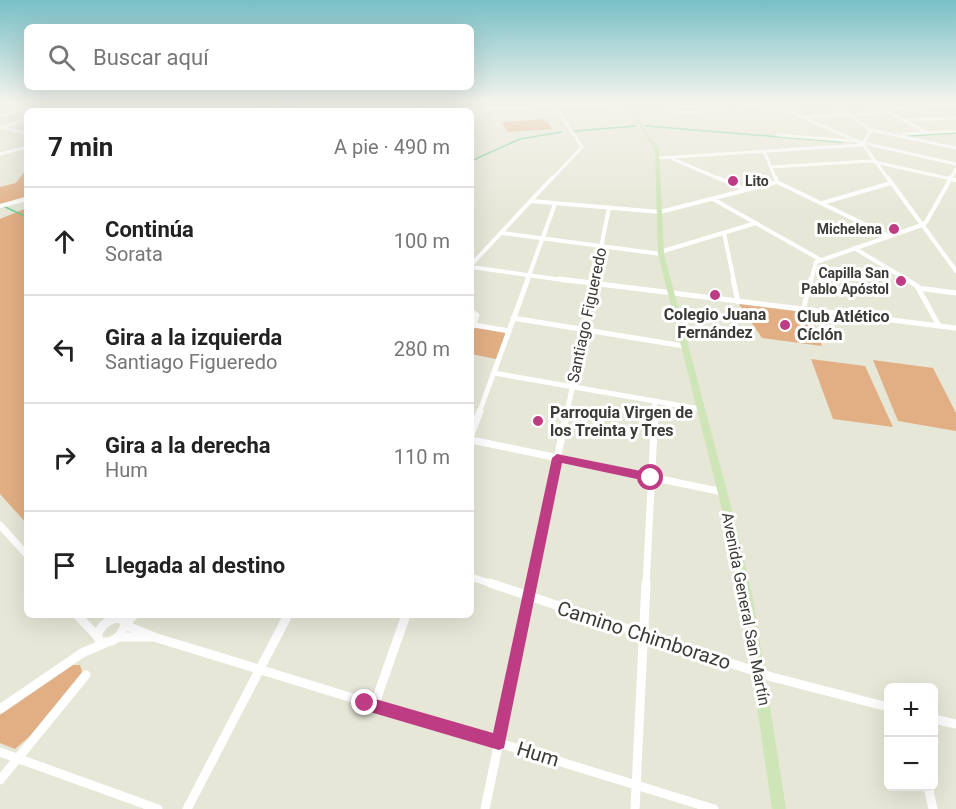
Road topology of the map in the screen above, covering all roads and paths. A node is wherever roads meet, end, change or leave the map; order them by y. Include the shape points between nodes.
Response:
1 (579, 140) edge
2 (650, 140) edge
3 (819, 140) edge
4 (855, 140) joint
5 (865, 140) edge
6 (918, 140) edge
7 (862, 144) junction
8 (24, 148) edge
9 (956, 148) edge
10 (0, 149) edge
11 (764, 151) junction
12 (9, 152) junction
13 (0, 154) edge
14 (670, 157) junction
15 (658, 158) junction
16 (875, 161) junction
17 (956, 164) edge
18 (771, 167) junction
19 (956, 169) edge
20 (954, 180) edge
21 (777, 182) junction
22 (891, 183) junction
23 (746, 190) junction
24 (712, 199) junction
25 (24, 200) edge
26 (531, 201) junction
27 (555, 204) junction
28 (822, 204) junction
29 (0, 206) edge
30 (609, 208) junction
31 (660, 212) junction
32 (756, 223) junction
33 (922, 225) junction
34 (502, 233) junction
35 (724, 233) junction
36 (890, 236) junction
37 (543, 238) junction
38 (601, 246) junction
39 (854, 248) junction
40 (807, 252) junction
41 (661, 253) junction
42 (832, 256) junction
43 (820, 260) junction
44 (474, 263) edge
45 (474, 266) edge
46 (956, 271) edge
47 (529, 275) junction
48 (593, 283) junction
49 (918, 288) junction
50 (956, 292) edge
51 (671, 294) junction
52 (738, 302) junction
53 (803, 310) junction
54 (513, 318) junction
55 (939, 326) junction
56 (474, 328) edge
57 (956, 328) edge
58 (584, 330) junction
59 (509, 331) junction
60 (684, 346) junction
61 (494, 373) junction
62 (572, 387) junction
63 (655, 401) junction
64 (700, 409) junction
65 (474, 427) edge
66 (474, 441) edge
67 (557, 458) junction
68 (651, 478) junction
69 (723, 492) junction
70 (0, 525) edge
71 (24, 552) edge
72 (474, 578) edge
73 (529, 596) junction
74 (80, 618) edge
75 (131, 618) edge
76 (286, 618) edge
77 (405, 618) edge
78 (109, 620) edge
79 (84, 623) junction
80 (125, 624) junction
81 (643, 634) junction
82 (154, 637) junction
83 (100, 638) junction
84 (118, 638) junction
85 (260, 670) junction
86 (759, 673) junction
87 (86, 675) dead end
88 (374, 706) junction
89 (884, 706) edge
90 (0, 709) edge
91 (938, 720) edge
92 (956, 724) edge
93 (499, 743) junction
94 (0, 752) edge
95 (18, 758) junction
96 (0, 780) edge
97 (637, 785) junction
98 (929, 791) edge
99 (158, 809) edge
100 (188, 809) edge
101 (485, 809) edge
102 (635, 809) edge
103 (714, 809) edge
104 (779, 809) edge
105 (933, 809) edge

1 - 26 street via 582,147
2 - 15 main road, Avenida General San Martín
3 - 4 street
4 - 7 street
5 - 7 street
6 - 9 street
7 - 11 street
7 - 16 street
7 - 17 street
8 - 12 street
10 - 12 street
11 - 14 street
11 - 18 street
12 - 13 street
14 - 15 street
14 - 23 street
15 - 31 main road, Avenida General San Martín
16 - 18 street
16 - 20 street
16 - 22 street
18 - 21 street
19 - 20 street
20 - 33 street
21 - 23 street
21 - 28 street
22 - 28 street
22 - 33 street
23 - 24 street
24 - 31 street
24 - 32 street
25 - 29 street
26 - 27 street
26 - 34 street
27 - 30 street
27 - 37 street
28 - 36 street
30 - 31 street
30 - 38 street, Santiago Figueredo
31 - 41 main road, Avenida General San Martín
32 - 35 street
32 - 40 street
33 - 36 street
33 - 46 street
34 - 37 street
34 - 44 street
35 - 41 street
35 - 52 street
36 - 39 street
37 - 38 street
37 - 47 street
38 - 41 street
38 - 48 street, Santiago Figueredo
39 - 42 street
39 - 49 street
40 - 42 street
40 - 43 street
41 - 51 main road, Avenida General San Martín
42 - 43 street
43 - 53 street via 815,264
45 - 47 street
47 - 48 street
47 - 54 street
48 - 51 street
48 - 58 street, Santiago Figueredo
49 - 50 street
49 - 55 street
51 - 52 street
51 - 60 main road, Avenida General San Martín
52 - 53 street
53 - 55 street
54 - 58 street
54 - 59 street
55 - 57 street
56 - 59 street
58 - 60 street
58 - 62 street, Santiago Figueredo
59 - 61 street
60 - 64 main road, Avenida General San Martín
61 - 62 street
61 - 65 street
62 - 63 street
62 - 67 street, Santiago Figueredo
63 - 64 street
63 - 68 street
64 - 69 main road, Avenida General San Martín
66 - 67 street
67 - 68 street
67 - 73 street, Santiago Figueredo
68 - 69 street
68 - 81 street
69 - 86 main road, Avenida General San Martín
70 - 71 street
72 - 73 street, Camino Chimborazo
73 - 81 street, Camino Chimborazo
73 - 93 street, Santiago Figueredo
74 - 79 street
75 - 80 street
76 - 85 street
77 - 88 street
78 - 79 street, Hum
78 - 80 street, Hum via 120,618
78 - 83 street
79 - 83 street
80 - 82 street, Hum
80 - 84 street
81 - 86 street, Camino Chimborazo
81 - 97 street
82 - 84 street, Hum
82 - 85 street, Hum
83 - 84 street, Hum
83 - 90 street, Hum
85 - 88 street, Hum
85 - 100 street
86 - 89 street, Camino Chimborazo
86 - 104 main road, Avenida General San Martín
87 - 95 street
88 - 93 street, Hum
91 - 92 street
93 - 97 street, Hum
93 - 101 street, Santiago Figueredo
94 - 95 street
95 - 96 street
95 - 99 street
97 - 102 street
97 - 103 street, Hum
98 - 105 street

